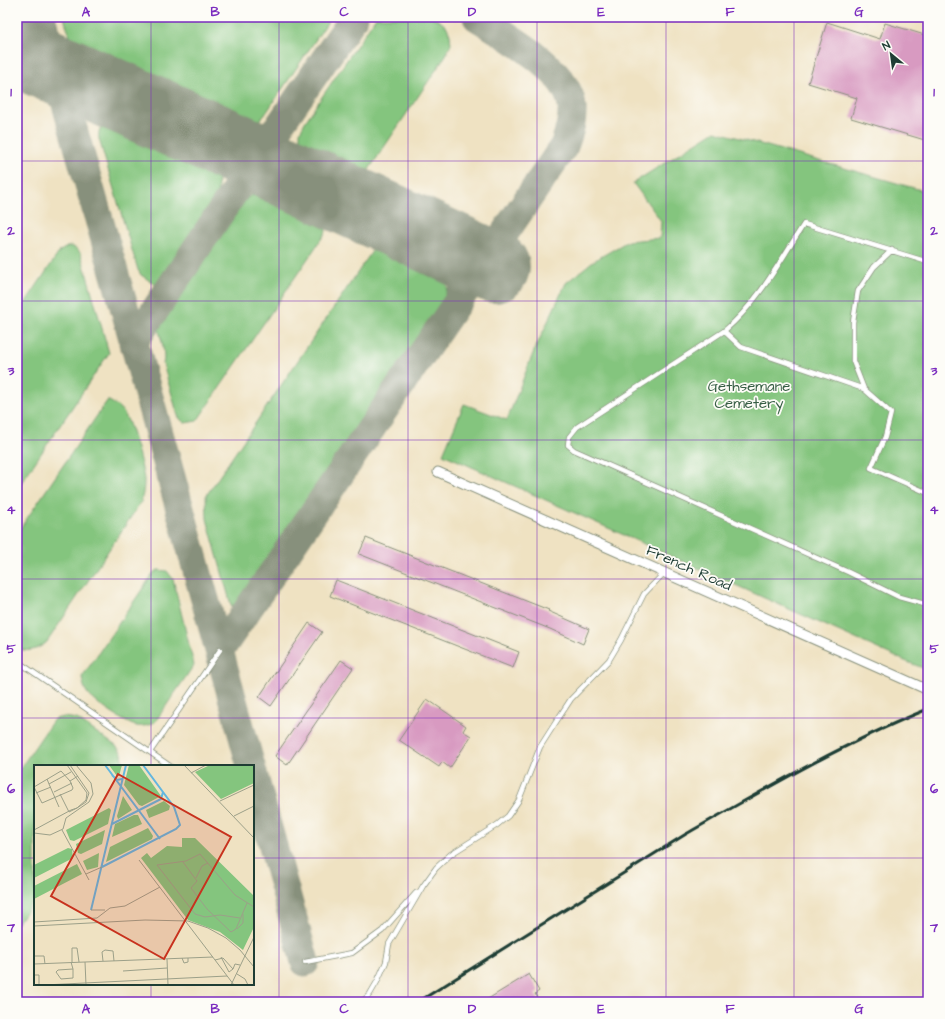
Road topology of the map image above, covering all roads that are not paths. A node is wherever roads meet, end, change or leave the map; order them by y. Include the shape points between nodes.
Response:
1 (892, 250) junction
2 (928, 262) edge
3 (724, 332) junction
4 (864, 389) junction
5 (438, 472) dead end
6 (928, 493) edge
7 (665, 572) junction
8 (928, 605) edge
9 (220, 650) dead end
10 (17, 661) edge
11 (928, 690) edge
12 (150, 752) junction
13 (169, 765) edge
14 (423, 886) junction
15 (305, 962) dead end
16 (362, 1002) edge

1 - 2 lane
1 - 3 lane via 804,224 756,297 739,319
1 - 4 lane via 874,268 858,291 853,322 853,361
3 - 4 lane via 741,347
3 - 8 lane via 577,427 569,437 568,445 574,450 900,597
4 - 6 lane via 891,413 885,437 871,468
5 - 7 street, French Road
7 - 11 street, French Road
7 - 14 lane via 644,594 608,660 571,699 554,725 540,747 519,800 508,816 451,854 436,868
9 - 12 lane
10 - 12 lane
12 - 13 lane
14 - 15 lane via 382,931 352,953
14 - 16 lane via 389,944 386,962 378,982

